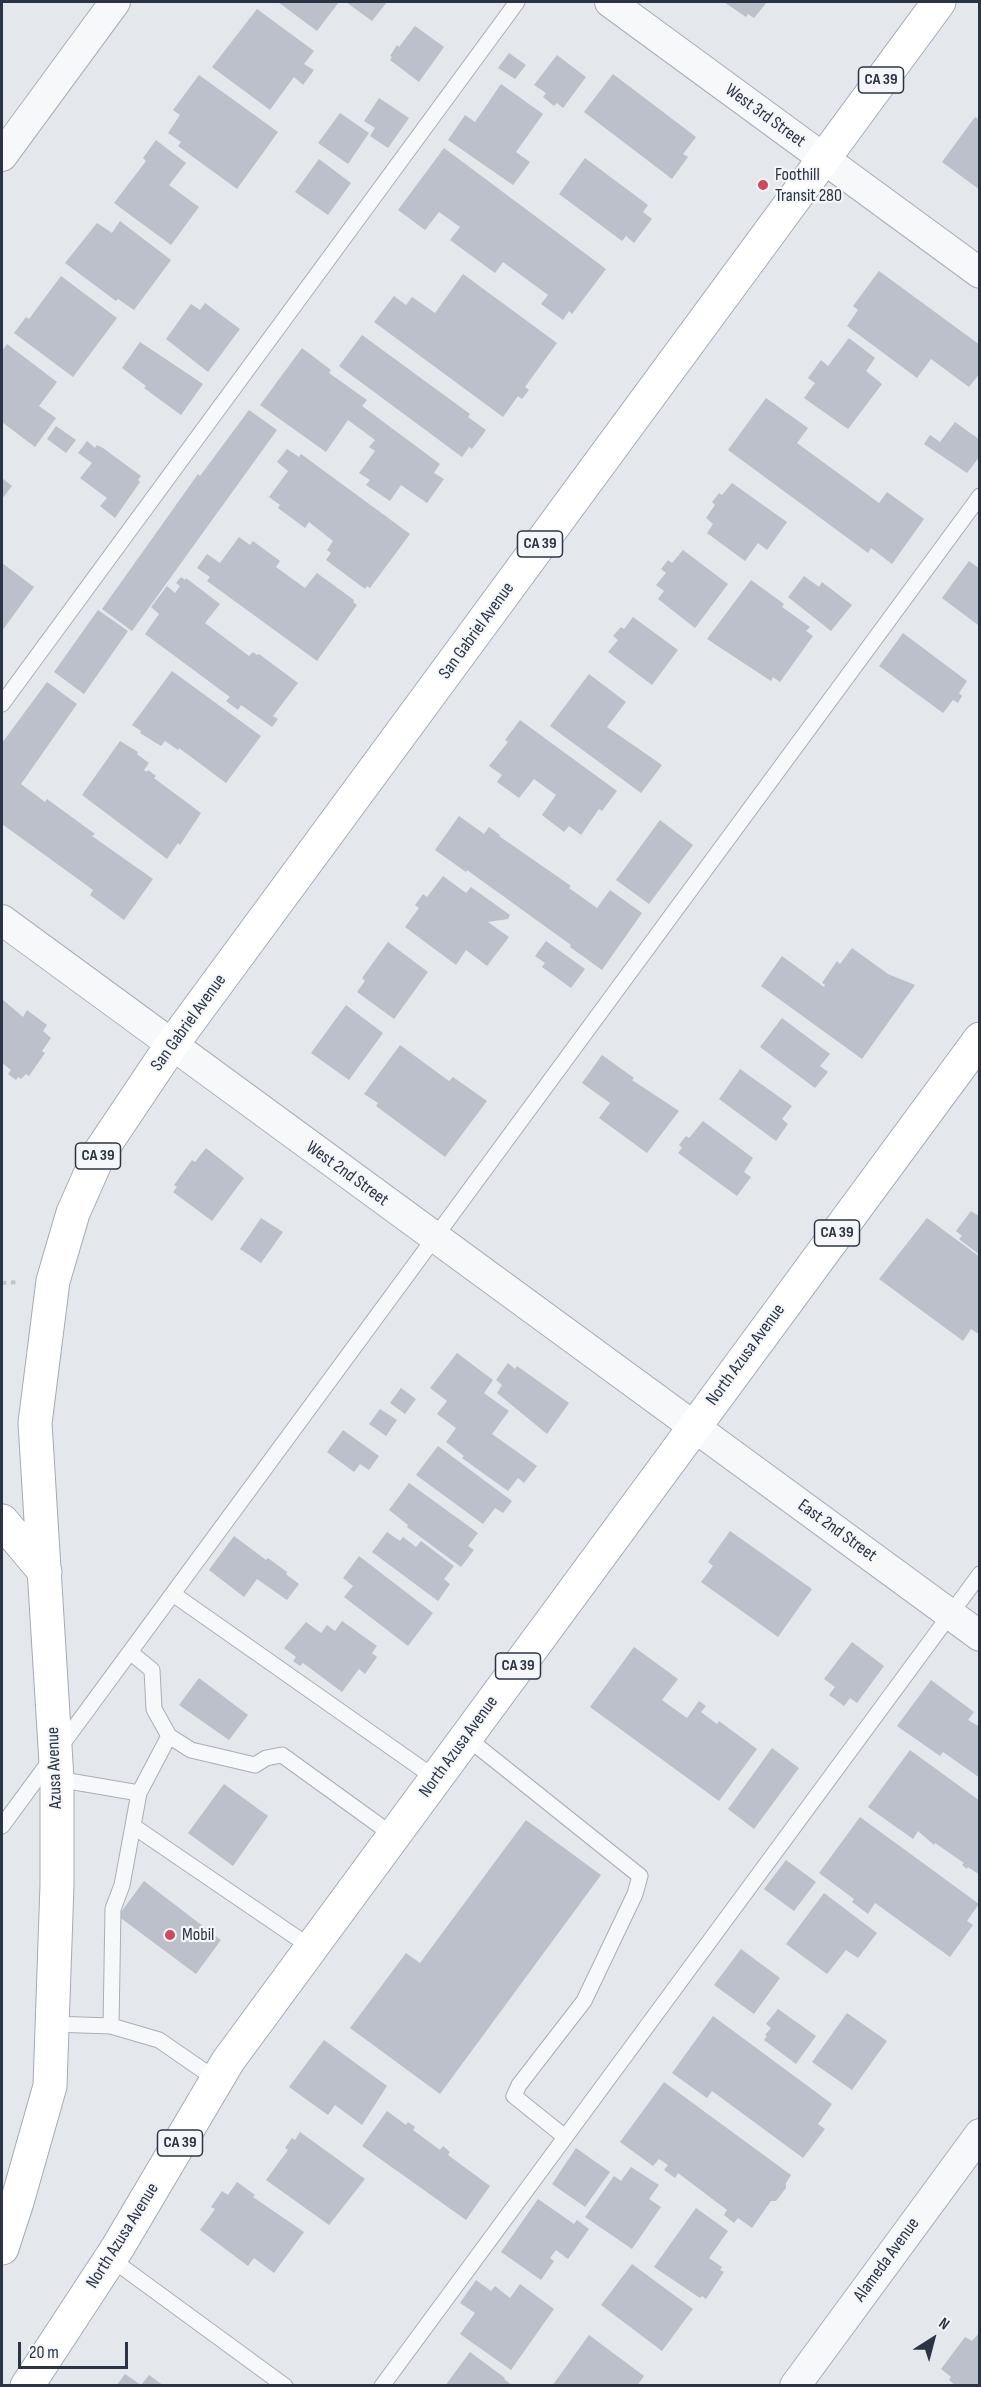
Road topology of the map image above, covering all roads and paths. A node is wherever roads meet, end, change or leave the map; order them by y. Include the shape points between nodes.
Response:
1 (115, 2) edge
2 (517, 2) edge
3 (610, 2) edge
4 (939, 2) edge
5 (2, 156) edge
6 (824, 159) junction
7 (980, 273) edge
8 (980, 496) edge
9 (2, 704) edge
10 (2, 920) edge
11 (980, 1039) edge
12 (171, 1046) junction
13 (434, 1237) junction
14 (53, 1281) joint
15 (694, 1426) junction
16 (2, 1521) edge
17 (45, 1572) junction
18 (980, 1574) edge
19 (172, 1594) junction
20 (950, 1614) junction
21 (980, 1636) edge
22 (130, 1652) junction
23 (169, 1736) junction
24 (466, 1737) junction
25 (56, 1766) junction
26 (435, 1779) junction
27 (139, 1793) junction
28 (2, 1826) edge
29 (133, 1826) junction
30 (394, 1836) junction
31 (312, 1948) junction
32 (52, 2024) junction
33 (111, 2026) junction
34 (217, 2080) junction
35 (980, 2134) edge
36 (565, 2137) junction
37 (2, 2248) edge
38 (110, 2258) junction
39 (27, 2385) edge
40 (285, 2385) edge
41 (382, 2385) edge
42 (795, 2385) edge

1 - 5 street
2 - 9 lane
3 - 6 street, West 3rd Street
4 - 6 main road, San Gabriel Avenue / CA 39
6 - 7 street, West 3rd Street
6 - 12 main road, San Gabriel Avenue / CA 39
8 - 13 lane
10 - 12 street, West 2nd Street
11 - 15 main road, North Azusa Avenue / CA 39
12 - 13 street, West 2nd Street
12 - 14 main road, San Gabriel Avenue / CA 39 via 100,1152 73,1213
13 - 15 street, West 2nd Street
13 - 19 lane
14 - 17 main road, Azusa Avenue / CA 39 via 35,1423
15 - 20 street, East 2nd Street
15 - 24 main road, North Azusa Avenue / CA 39
16 - 17 main road
17 - 25 main road, Azusa Avenue / CA 39
18 - 20 lane
19 - 22 lane
19 - 26 lane
20 - 21 street, East 2nd Street
20 - 36 lane
22 - 23 lane via 152,1670 154,1709
22 - 25 lane
23 - 27 lane
23 - 30 lane via 191,1750 255,1765 282,1755
24 - 26 main road, North Azusa Avenue / CA 39
24 - 36 lane via 640,1876 584,2001 514,2096
25 - 27 lane
25 - 28 lane
25 - 32 main road, Azusa Avenue / CA 39
26 - 30 main road, North Azusa Avenue / CA 39
27 - 29 lane
29 - 31 lane
29 - 33 lane via 122,1885 113,1909
30 - 31 main road, North Azusa Avenue / CA 39
31 - 34 main road, North Azusa Avenue / CA 39
32 - 33 lane
32 - 37 main road, Azusa Avenue / CA 39 via 50,2086
33 - 34 lane via 159,2040
34 - 38 main road, North Azusa Avenue / CA 39
35 - 42 street, Alameda Avenue
36 - 41 lane
38 - 39 main road, North Azusa Avenue / CA 39
38 - 40 lane

